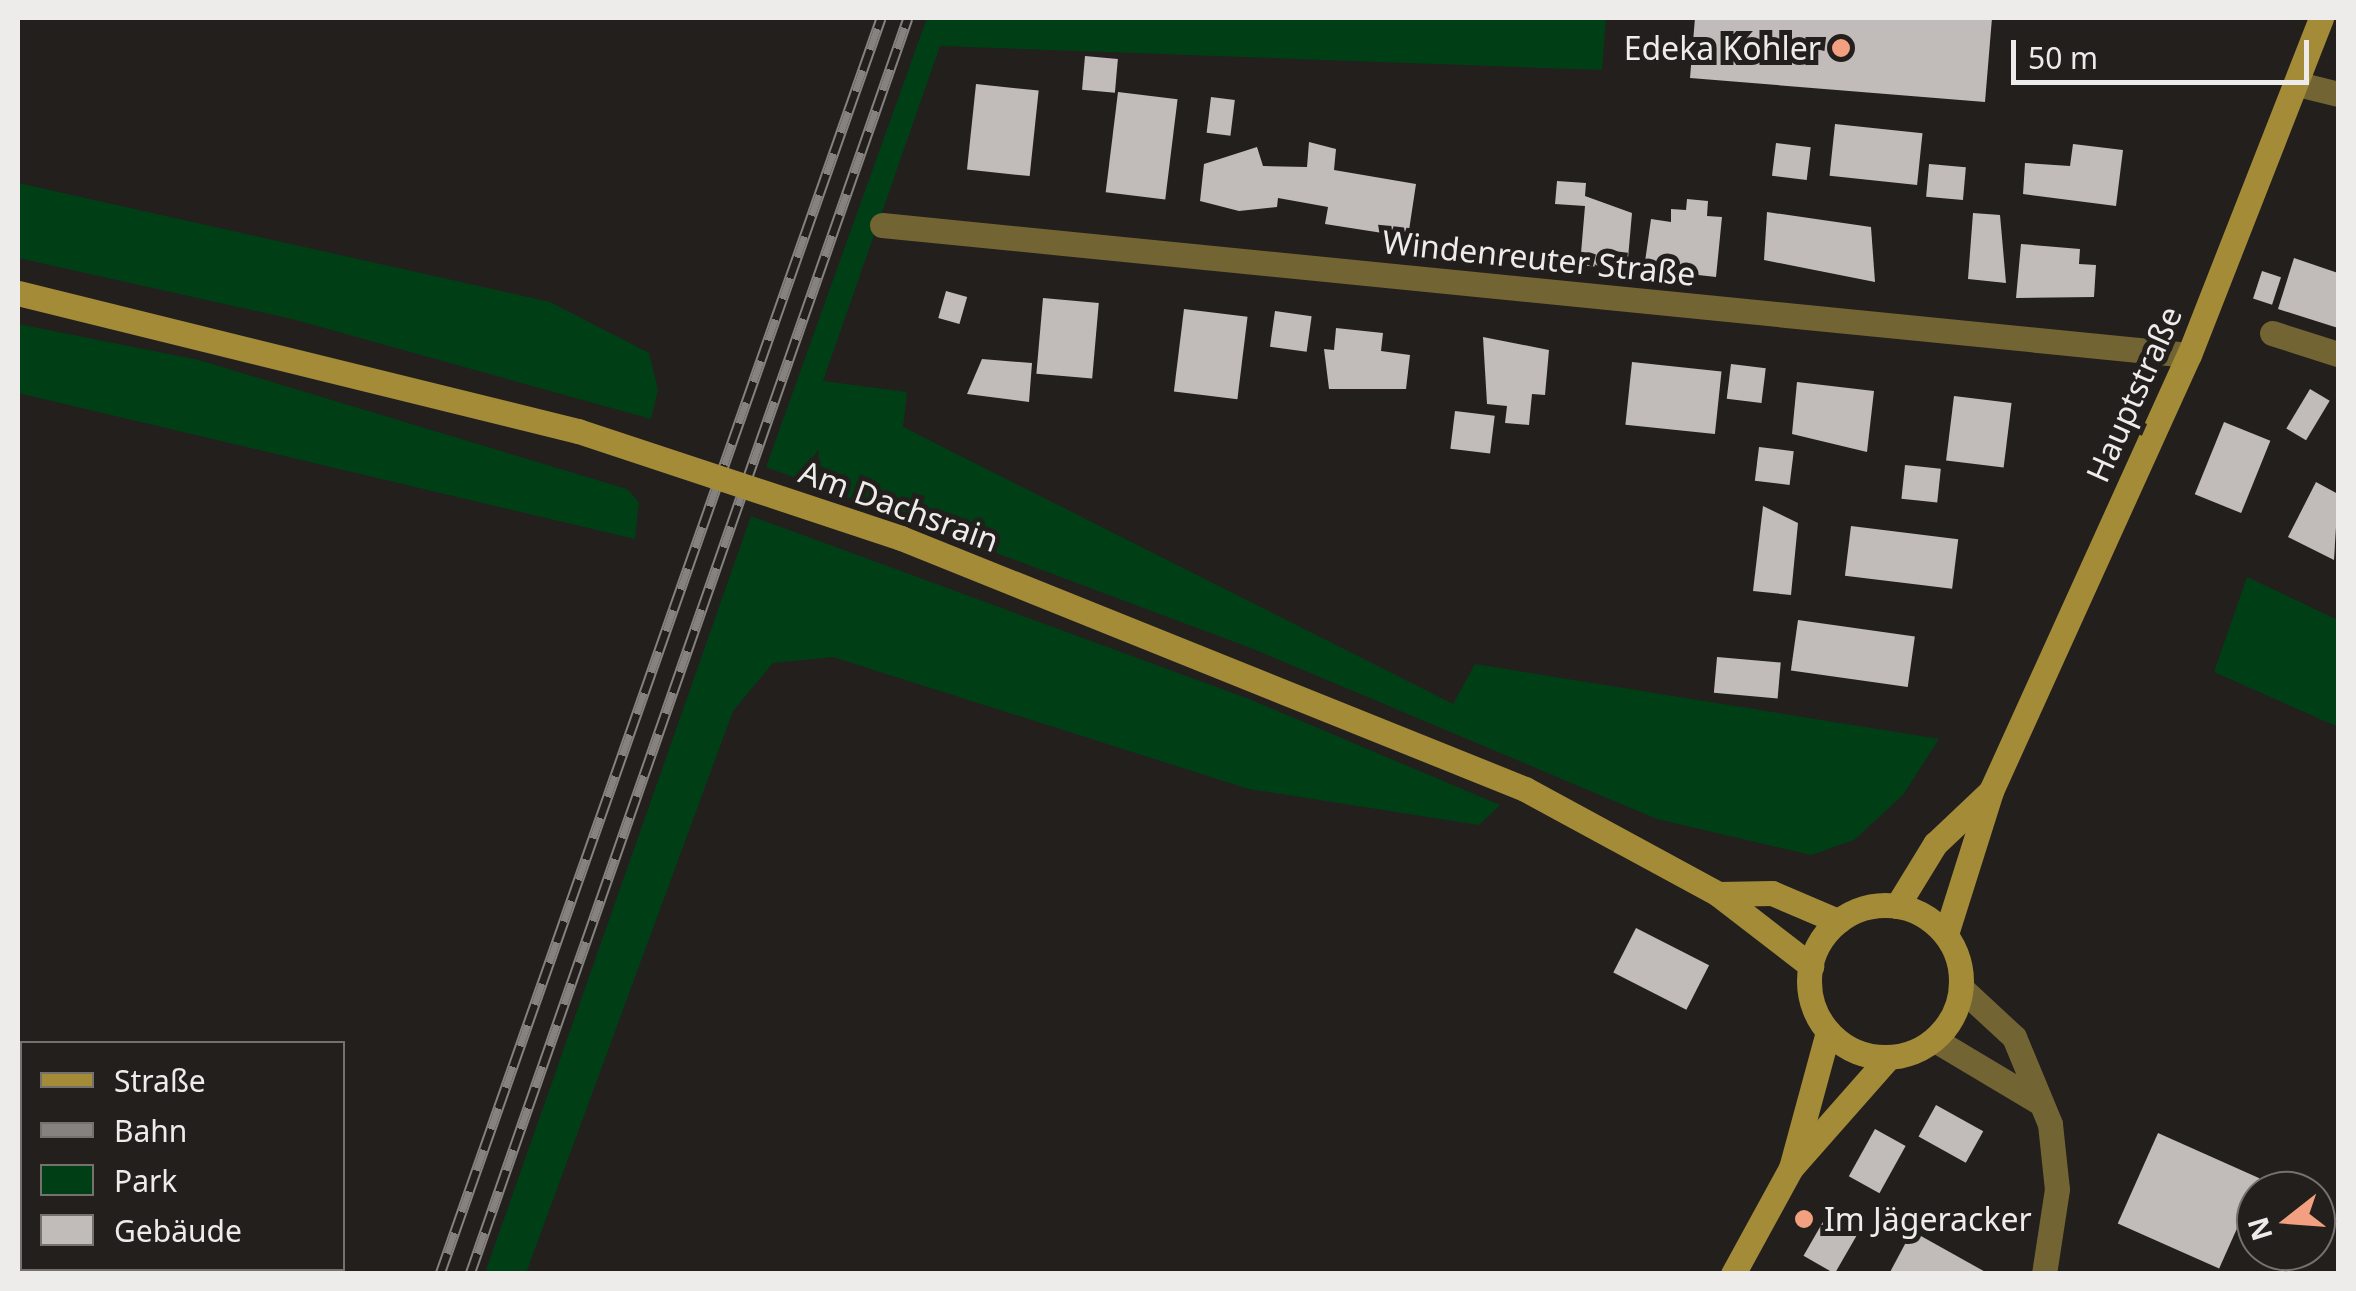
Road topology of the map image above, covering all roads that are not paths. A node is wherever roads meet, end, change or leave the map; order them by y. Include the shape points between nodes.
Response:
1 (2321, 18) edge
2 (2298, 84) junction
3 (2338, 94) edge
4 (882, 225) dead end
5 (18, 294) edge
6 (2272, 333) dead end
7 (2338, 354) edge
8 (2189, 355) junction
9 (1991, 791) junction
10 (1718, 894) junction
11 (1897, 906) junction
12 (1838, 921) junction
13 (1946, 934) junction
14 (1811, 966) junction
15 (1961, 988) junction
16 (1828, 1032) junction
17 (1935, 1040) junction
18 (1888, 1058) junction
19 (2040, 1102) junction
20 (1791, 1168) junction
21 (1734, 1274) edge
22 (2044, 1274) edge

1 - 2 main road, Hauptstraße
2 - 3 street
2 - 8 main road, Hauptstraße
4 - 8 street, Windenreuter Straße
5 - 10 main road, Am Dachsrain, bridge via 578,431 901,538 1525,789
6 - 7 street
8 - 9 main road, Hauptstraße
9 - 11 main road, Hauptstraße via 1934,844
9 - 13 main road, Hauptstraße
10 - 12 main road, Am Dachsrain via 1772,893
10 - 14 main road, Am Dachsrain
11 - 12 main road
11 - 13 main road
12 - 14 main road
13 - 15 main road
14 - 16 main road via 1812,1001
15 - 17 main road
15 - 19 street via 2014,1036
16 - 18 main road via 1862,1054
16 - 20 main road
17 - 18 main road
17 - 19 street
18 - 20 main road
19 - 22 street via 2057,1152
20 - 21 main road

